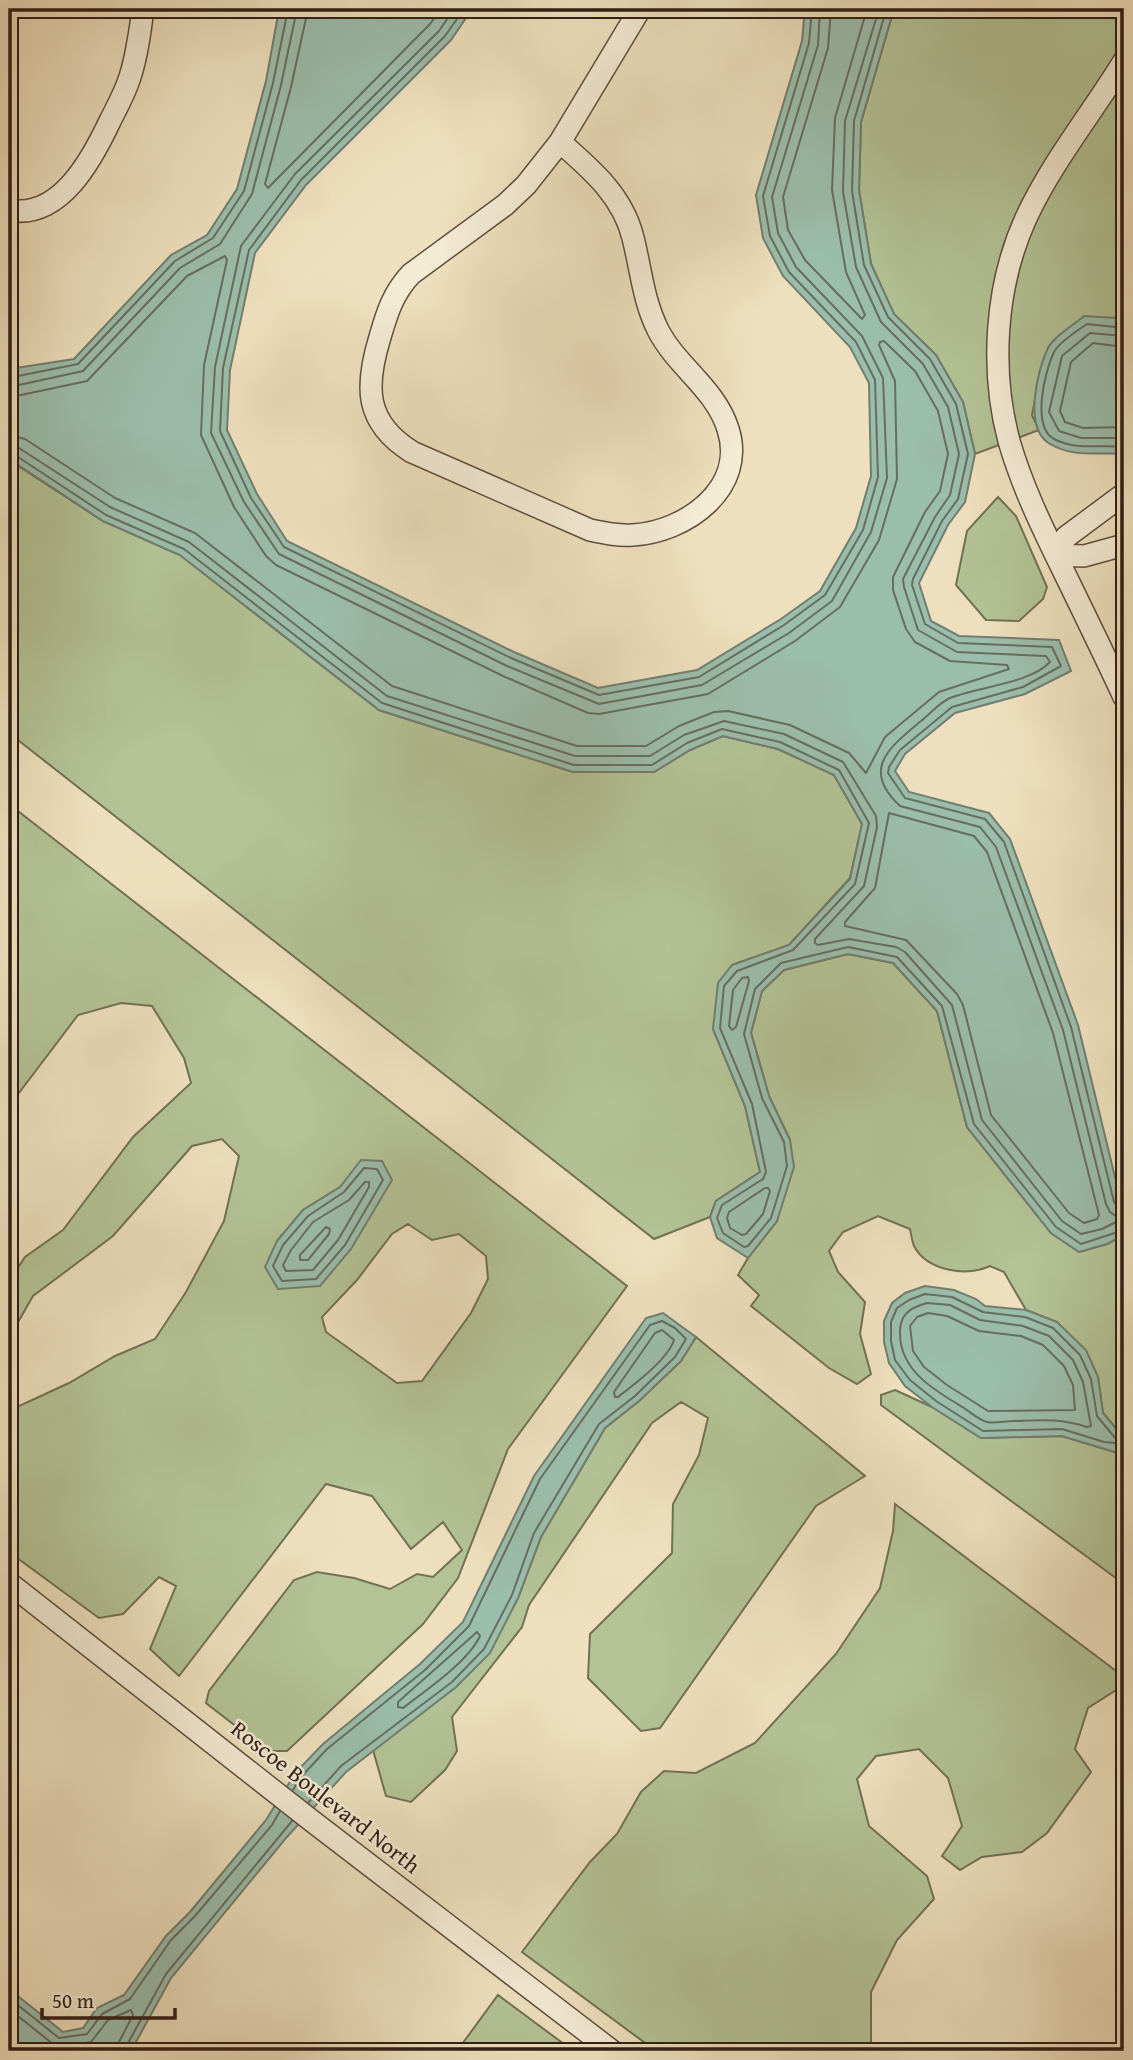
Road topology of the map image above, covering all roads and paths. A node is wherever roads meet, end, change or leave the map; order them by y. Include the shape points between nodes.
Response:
1 (143, 9) edge
2 (640, 9) edge
3 (1124, 61) edge
4 (560, 142) junction
5 (9, 210) edge
6 (1124, 494) edge
7 (1124, 545) edge
8 (1056, 555) junction
9 (1124, 698) edge
10 (9, 1583) edge
11 (612, 2051) edge

1 - 5 street via 131,76 93,157 76,180 42,206
2 - 4 street
3 - 8 street via 1026,219 1012,253 999,324 1002,405 1009,440 1023,484
4 - 4 street via 505,205 400,286 370,368 372,401 390,435 412,452 590,530 632,535 653,532 694,514 722,487 732,457 728,429 703,385 659,333 640,281 624,213 593,171
6 - 8 street via 1066,537
7 - 8 street via 1084,556
8 - 9 street
10 - 11 street, Roscoe Boulevard North

